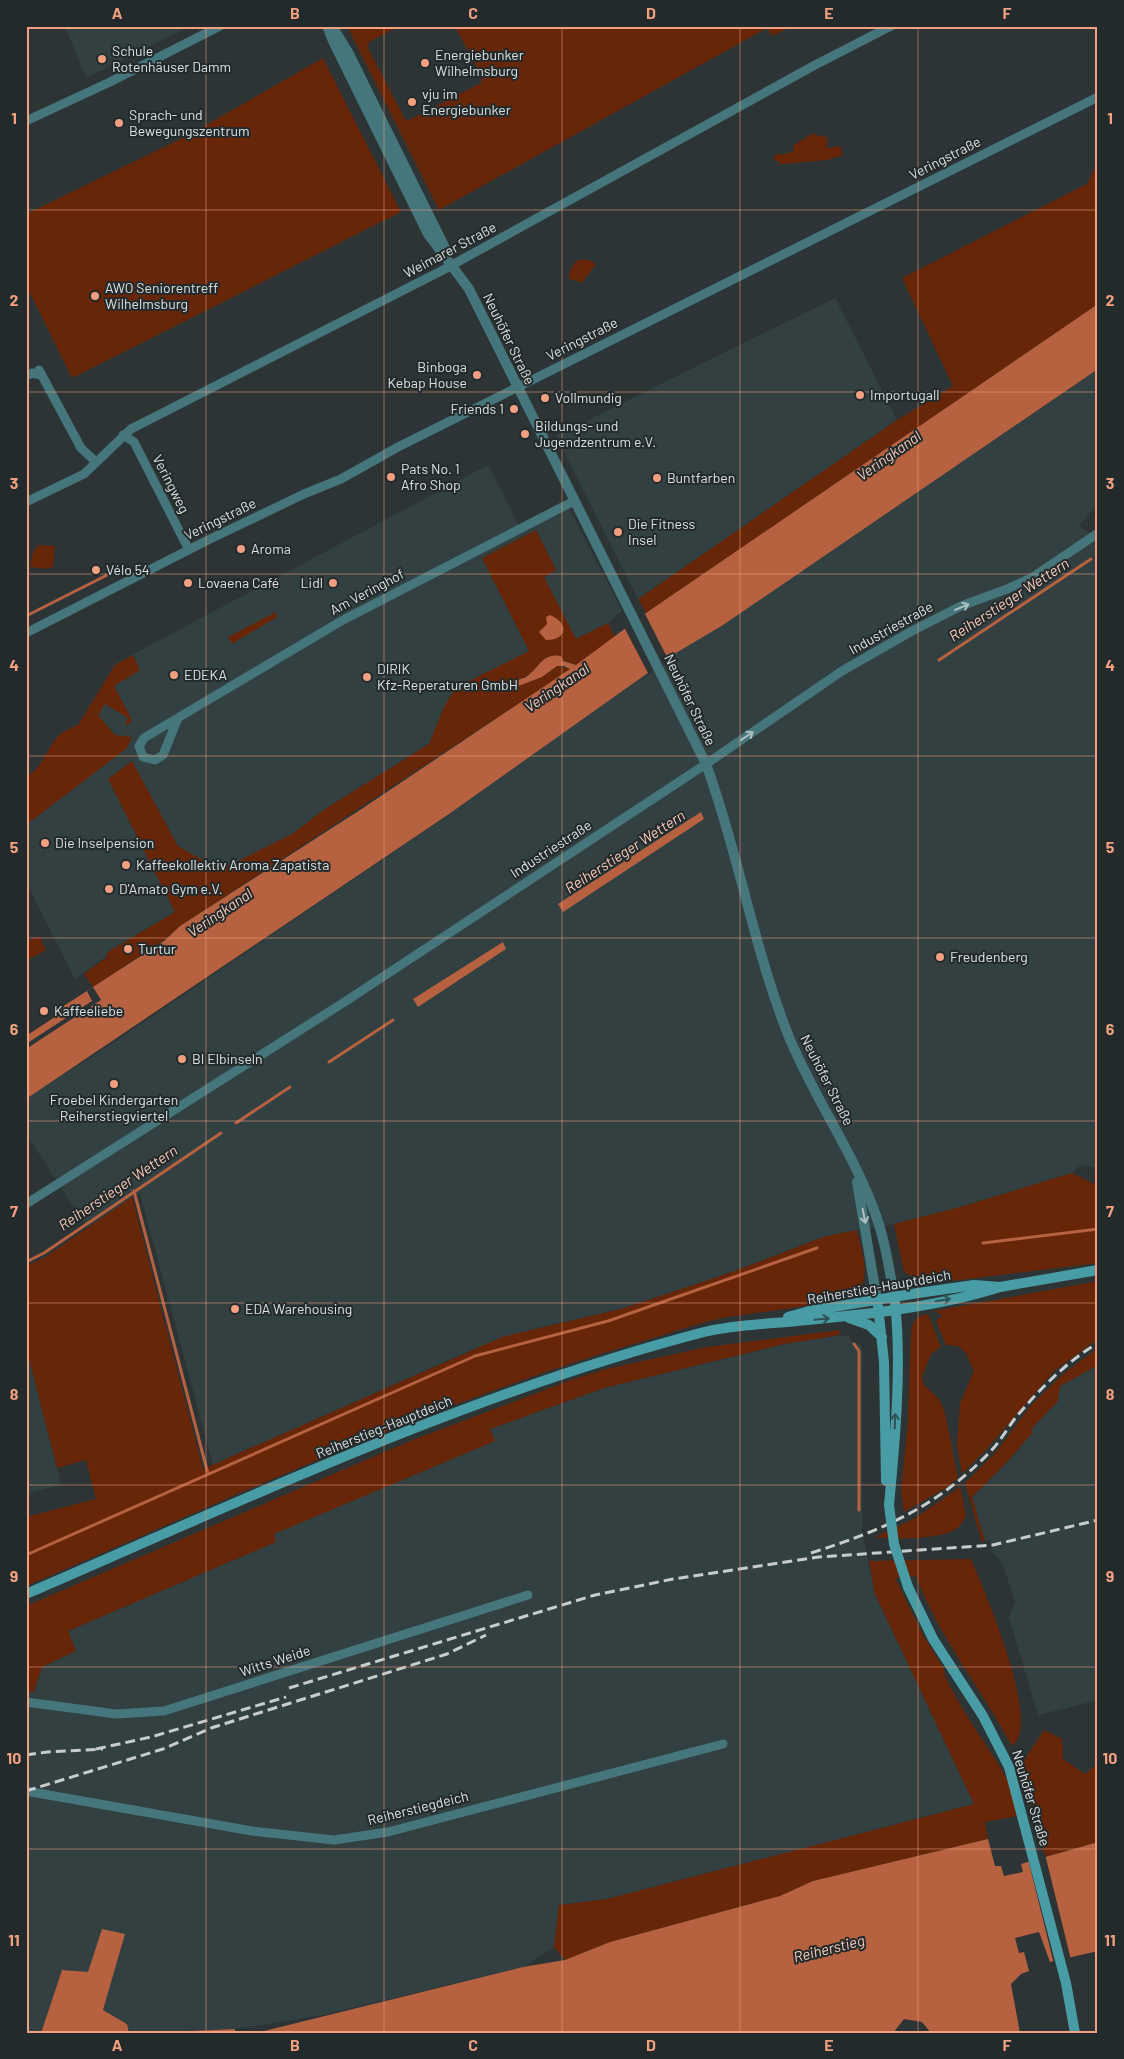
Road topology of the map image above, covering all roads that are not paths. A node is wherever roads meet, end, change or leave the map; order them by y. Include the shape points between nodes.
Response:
1 (220, 26) edge
2 (328, 26) edge
3 (332, 26) edge
4 (891, 26) edge
5 (1098, 97) edge
6 (26, 121) edge
7 (452, 265) junction
8 (26, 376) edge
9 (517, 387) junction
10 (124, 435) junction
11 (96, 462) junction
12 (574, 501) junction
13 (26, 502) edge
14 (1098, 533) edge
15 (189, 550) junction
16 (26, 633) edge
17 (178, 718) junction
18 (706, 764) junction
19 (855, 1168) junction
20 (26, 1204) edge
21 (1098, 1270) edge
22 (1000, 1287) junction
23 (894, 1297) junction
24 (877, 1300) junction
25 (895, 1308) junction
26 (878, 1311) junction
27 (846, 1316) junction
28 (764, 1325) junction
29 (882, 1336) junction
30 (889, 1505) junction
31 (26, 1594) edge
32 (528, 1595) dead end
33 (26, 1702) edge
34 (723, 1744) dead end
35 (26, 1791) edge
36 (1075, 2033) edge

1 - 6 street
2 - 7 street, Neuhöfer Straße via 428,234
3 - 7 street, Neuhöfer Straße via 348,52
4 - 7 street, Weimarer Straße
5 - 9 street, Veringstraße
7 - 9 street, Neuhöfer Straße via 469,288
7 - 10 street, Weimarer Straße
8 - 11 street via 40,373 81,448
9 - 12 street, Neuhöfer Straße
9 - 15 street, Veringstraße via 341,479
10 - 11 street, Weimarer Straße
10 - 15 street, Veringweg via 134,442
11 - 13 street, Weimarer Straße via 84,474
12 - 17 street, Am Veringhof via 360,610
12 - 18 street, Neuhöfer Straße
18 -> 14 street, Industriestraße via 842,671 912,630 1033,577
15 - 16 street, Veringstraße
17 - 17 street, Am Veringhof via 163,755 155,760 143,757 138,746 144,738
18 - 19 street, Neuhöfer Straße via 788,1032
18 - 20 street, Industriestraße via 346,1001
19 - 23 street, Neuhöfer Straße via 878,1222
19 -> 24 street, Neuhöfer Straße
21 - 22 main road, Reiherstieg-Hauptdeich
22 - 23 main road, Reiherstieg-Hauptdeich via 974,1285
25 -> 22 main road, Reiherstieg-Hauptdeich
23 - 24 main road, Reiherstieg-Hauptdeich
23 - 25 main road, Neuhöfer Straße
24 - 26 main road, Neuhöfer Straße
24 - 28 main road, Reiherstieg-Hauptdeich via 810,1311
25 - 26 main road, Reiherstieg-Hauptdeich
30 -> 25 main road, Neuhöfer Straße via 895,1416
26 - 27 main road, Reiherstieg-Hauptdeich
26 - 29 main road, Neuhöfer Straße
28 -> 27 main road, Reiherstieg-Hauptdeich
27 - 29 main road via 868,1325
28 - 31 main road, Reiherstieg-Hauptdeich via 708,1331 578,1368 304,1474
29 - 30 main road, Neuhöfer Straße
30 - 36 main road, Neuhöfer Straße, bridge via 894,1544 908,1587 940,1651 1001,1749 1016,1790 1066,1983
32 - 33 street, Witts Weide via 164,1711 116,1714
34 - 35 street, Reiherstiegdeich via 388,1832 334,1840 252,1831

